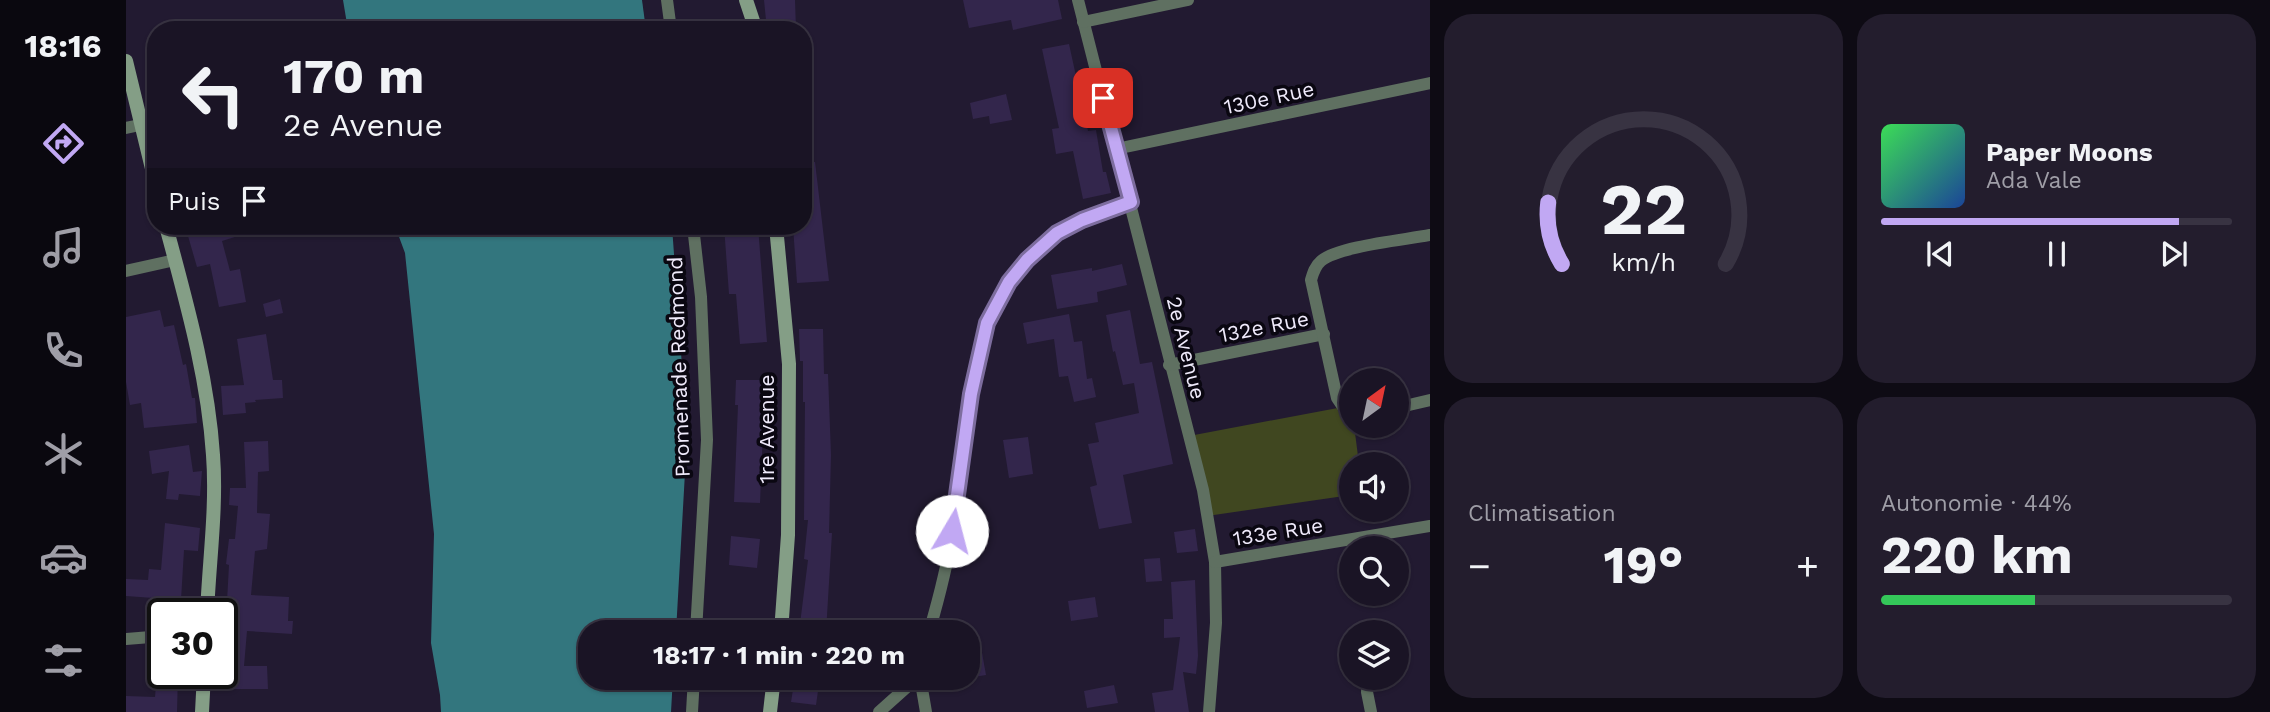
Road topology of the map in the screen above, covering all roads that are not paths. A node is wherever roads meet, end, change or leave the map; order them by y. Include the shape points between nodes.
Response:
1 (667, 0) edge
2 (746, 0) edge
3 (755, 0) edge
4 (1078, 0) edge
5 (1188, 0) edge
6 (670, 21) edge
7 (754, 21) edge
8 (756, 21) edge
9 (1083, 22) junction
10 (126, 61) edge
11 (1430, 83) edge
12 (133, 126) edge
13 (1116, 149) junction
14 (147, 162) edge
15 (1131, 202) junction
16 (168, 235) edge
17 (694, 235) edge
18 (777, 235) edge
19 (1430, 235) edge
20 (175, 260) junction
21 (126, 271) edge
22 (1324, 334) junction
23 (1169, 365) junction
24 (1430, 400) edge
25 (1339, 401) edge
26 (1409, 405) edge
27 (1430, 526) edge
28 (1215, 562) junction
29 (208, 598) edge
30 (697, 620) edge
31 (782, 620) edge
32 (932, 620) edge
33 (147, 637) edge
34 (126, 639) edge
35 (203, 689) edge
36 (693, 690) edge
37 (773, 690) edge
38 (904, 690) edge
39 (922, 690) edge
40 (1367, 690) edge
41 (202, 712) edge
42 (692, 712) edge
43 (770, 712) edge
44 (879, 712) edge
45 (926, 712) edge
46 (1209, 712) edge
47 (1371, 712) edge

1 - 6 street
2 - 7 street
3 - 8 street
4 - 9 street, 2e Avenue
5 - 9 street
9 - 13 street, 2e Avenue
10 - 12 street
11 - 13 street, 130e Rue
12 - 14 street
13 - 15 street, 2e Avenue
15 - 23 street, 2e Avenue
15 - 32 street via 1057,233 1009,282 987,323
16 - 20 street
17 - 30 street, Promenade Redmond via 707,440
18 - 31 street, 1re Avenue via 789,364 788,535
19 - 22 street via 1335,253 1319,263 1311,280
20 - 21 street
20 - 29 street via 212,432
22 - 23 street, 132e Rue
22 - 25 street, 132e Rue
23 - 28 street, 2e Avenue via 1195,457
24 - 26 street
27 - 28 street, 133e Rue
28 - 46 street, 2e Avenue
33 - 34 street
35 - 41 street
36 - 42 street
37 - 43 street
38 - 44 street
39 - 45 street
40 - 47 street

